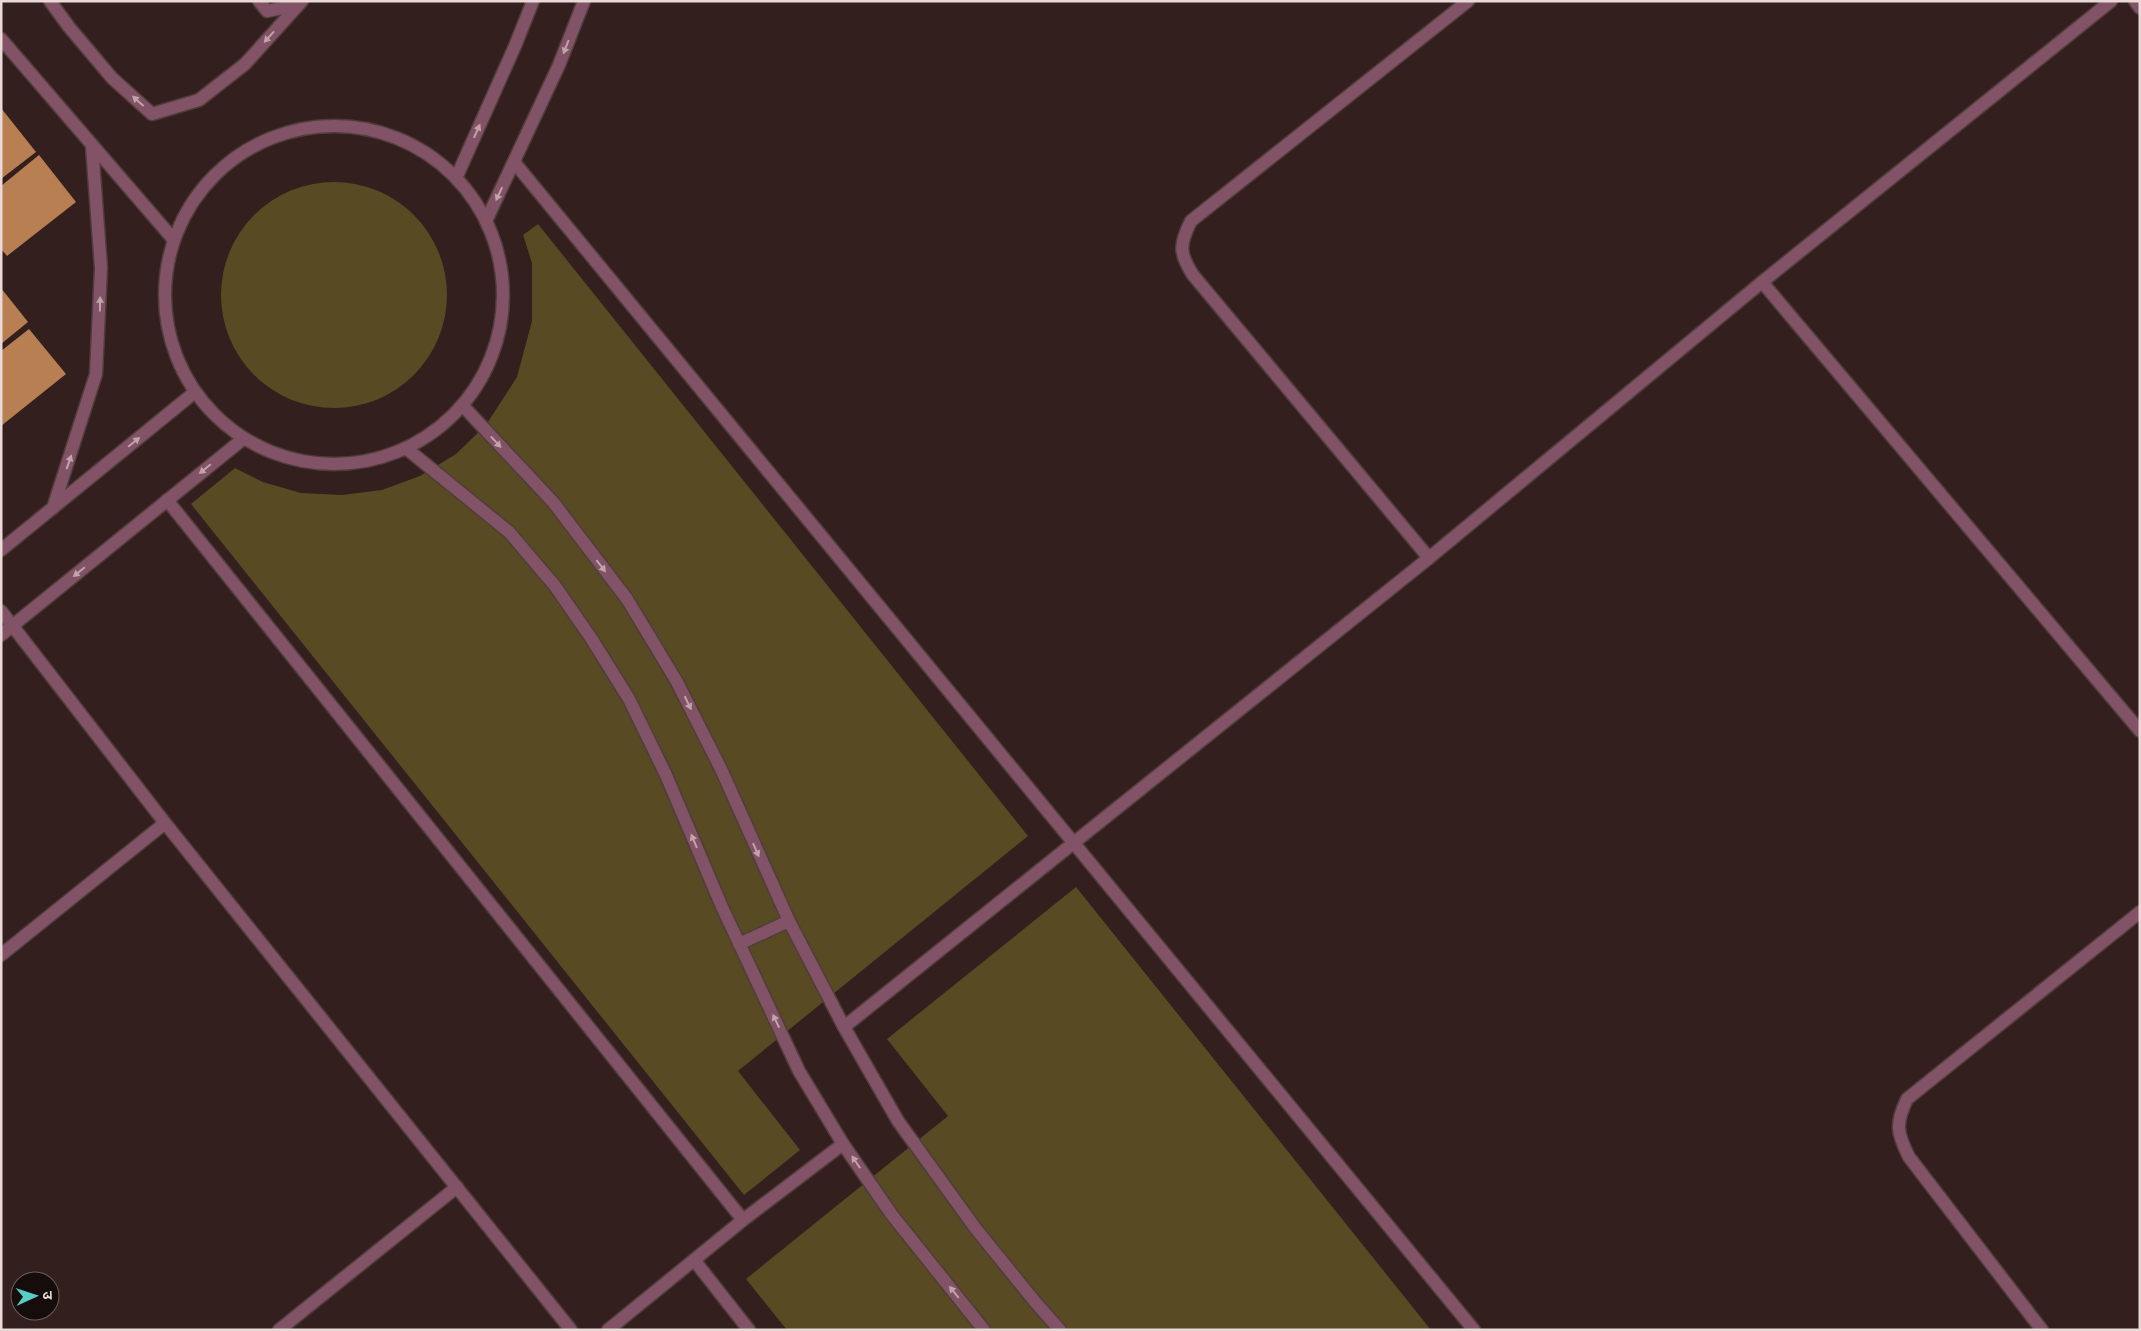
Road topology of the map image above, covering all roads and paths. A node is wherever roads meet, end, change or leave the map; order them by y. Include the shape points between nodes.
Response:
1 (50, 1) edge
2 (259, 1) edge
3 (533, 1) edge
4 (584, 1) edge
5 (2111, 1) edge
6 (2134, 1) edge
7 (300, 3) edge
8 (1462, 3) edge
9 (2140, 8) edge
10 (1, 39) edge
11 (92, 146) junction
12 (514, 162) junction
13 (457, 176) junction
14 (486, 221) junction
15 (174, 240) junction
16 (1762, 282) junction
17 (195, 392) junction
18 (463, 406) junction
19 (243, 438) junction
20 (407, 449) junction
21 (167, 500) junction
22 (53, 508) junction
23 (1, 550) edge
24 (1429, 558) junction
25 (1, 611) edge
26 (13, 626) junction
27 (1, 635) edge
28 (2140, 731) edge
29 (165, 823) junction
30 (1073, 843) junction
31 (2140, 912) edge
32 (789, 921) junction
33 (740, 944) junction
34 (1, 955) edge
35 (844, 1026) junction
36 (843, 1144) junction
37 (456, 1187) junction
38 (743, 1220) junction
39 (694, 1260) junction
40 (279, 1330) edge
41 (571, 1330) edge
42 (608, 1330) edge
43 (749, 1330) edge
44 (984, 1330) edge
45 (1060, 1330) edge
46 (1474, 1330) edge
47 (2042, 1330) edge

7 -> 1 street via 245,64 199,100 152,114 112,78
2 - 7 street via 267,11
13 -> 3 street
4 -> 12 street via 559,65
5 - 16 street
6 - 9 street
8 - 24 street via 1191,221 1182,239 1183,259 1193,275
10 - 11 street
11 - 15 street
22 -> 11 street via 96,374 101,268
12 -> 14 street
12 - 30 street
13 - 14 street
13 - 15 street via 428,154 382,132 330,125 280,134 234,158 197,195
14 - 18 street via 502,268 502,317 489,364
15 - 17 street via 165,291 172,344
16 - 24 street
16 - 28 street
17 - 19 street via 216,418
22 -> 17 street
18 - 20 street via 437,431
18 -> 32 street via 553,502 627,599 678,682
19 - 20 street via 273,454 307,463 332,465 375,461
19 -> 21 street
33 -> 20 street via 629,699 591,638 555,586 509,532
21 -> 26 street
21 - 38 street
22 - 23 street
24 - 30 street
25 - 26 street
26 - 27 street
26 - 29 street
29 - 34 street
29 - 37 street
30 - 35 street
30 - 46 street
31 - 47 street via 1907,1100 1899,1116 1899,1136 1909,1157
32 - 33 street
32 - 35 street
36 -> 33 street via 799,1071
35 - 45 street via 898,1121 976,1229
36 - 38 street
44 -> 36 street via 892,1215
37 - 40 street
37 - 41 street
38 - 39 street
39 - 42 street
39 - 43 street

